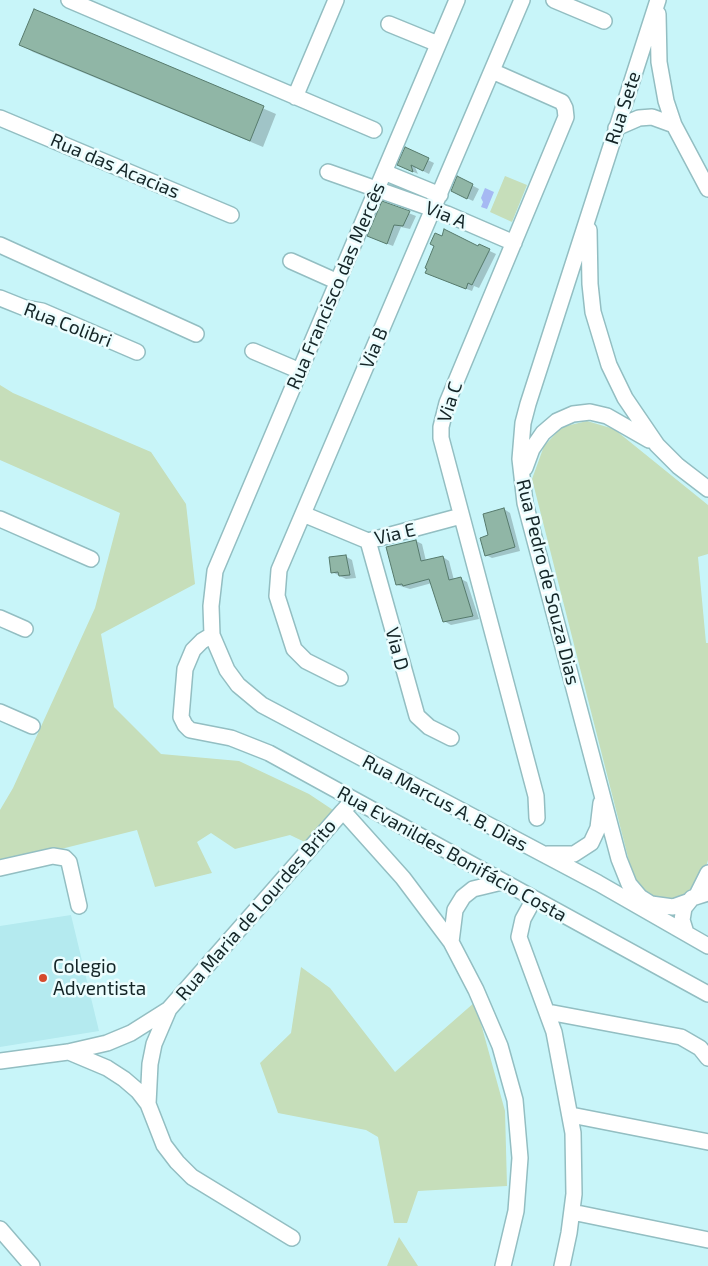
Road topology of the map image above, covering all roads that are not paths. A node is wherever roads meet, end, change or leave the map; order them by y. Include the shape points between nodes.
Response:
1 (69, 0) edge
2 (336, 0) edge
3 (457, 0) edge
4 (522, 0) edge
5 (554, 0) edge
6 (658, 0) edge
7 (604, 21) dead end
8 (389, 24) dead end
9 (438, 44) junction
10 (492, 71) junction
11 (295, 97) junction
12 (0, 118) edge
13 (674, 125) junction
14 (616, 128) junction
15 (374, 130) dead end
16 (328, 172) dead end
17 (384, 172) junction
18 (378, 188) junction
19 (708, 189) edge
20 (440, 195) junction
21 (434, 210) junction
22 (230, 215) dead end
23 (589, 216) junction
24 (514, 243) junction
25 (0, 245) edge
26 (291, 262) dead end
27 (338, 282) junction
28 (0, 298) edge
29 (196, 334) dead end
30 (253, 350) dead end
31 (137, 352) dead end
32 (300, 371) junction
33 (656, 445) junction
34 (522, 484) junction
35 (708, 489) edge
36 (303, 514) junction
37 (462, 516) junction
38 (0, 519) edge
39 (368, 542) junction
40 (92, 559) dead end
41 (0, 618) edge
42 (25, 629) dead end
43 (212, 635) junction
44 (340, 678) dead end
45 (0, 712) edge
46 (32, 726) dead end
47 (451, 738) dead end
48 (602, 791) junction
49 (348, 805) junction
50 (538, 818) dead end
51 (586, 847) junction
52 (540, 854) junction
53 (619, 857) junction
54 (0, 868) edge
55 (708, 873) edge
56 (581, 876) junction
57 (502, 882) junction
58 (598, 883) junction
59 (697, 897) edge
60 (534, 899) junction
61 (78, 906) dead end
62 (686, 933) junction
63 (451, 942) junction
64 (707, 944) edge
65 (708, 994) edge
66 (169, 1009) junction
67 (548, 1012) junction
68 (68, 1052) junction
69 (708, 1058) edge
70 (0, 1061) edge
71 (148, 1104) junction
72 (571, 1115) junction
73 (708, 1142) edge
74 (572, 1212) junction
75 (0, 1229) edge
76 (292, 1238) dead end
77 (708, 1240) edge
78 (32, 1266) edge
79 (503, 1266) edge
80 (562, 1266) edge

1 - 11 street
2 - 11 street
3 - 9 street, Rua Francisco das Mercês
4 - 10 street, Via B
5 - 7 street
6 - 13 street via 659,62
6 - 14 street, Rua Sete
8 - 9 street
9 - 17 street, Rua Francisco das Mercês
10 - 20 street, Via B
10 - 24 street, Via C via 555,98 566,108 564,127
11 - 15 street
12 - 22 street, Rua das Acacias
13 - 14 street via 652,117 639,118
13 - 19 street
14 - 23 street, Rua Sete
16 - 18 street, Via A
17 - 18 street, Rua Francisco das Mercês
17 - 20 street
18 - 21 street, Via A
18 - 27 street, Rua Francisco das Mercês
20 - 21 street, Via B
21 - 24 street, Via A
21 - 36 street, Via B
23 - 33 street via 590,284 600,340 625,398
23 - 34 street, Rua Pedro de Souza Dias via 528,404 521,441
24 - 37 street, Via C via 444,414 441,438
25 - 29 street
26 - 27 street
27 - 32 street, Rua Francisco das Mercês
28 - 31 street, Rua Colibri via 42,311
30 - 32 street
32 - 43 street, Rua Francisco das Mercês via 215,571 210,606
33 - 34 street via 607,416 590,412 573,414 542,432 532,449
33 - 35 street
34 - 48 street, Rua Pedro de Souza Dias
36 - 39 street, Via E
36 - 44 street, Via B via 278,570 277,596 294,649 306,661
37 - 39 street, Via E
37 - 50 street, Via C via 536,796
38 - 40 street
39 - 47 street, Via D via 415,711 429,727
41 - 42 street
43 - 49 street, Rua Evanildes Bonifácio Costa via 193,650 186,669 181,717 184,725 190,730 214,733 269,753
43 - 52 street, Rua Marcus A. B. Dias via 227,670 238,685 262,705
45 - 46 street
48 - 51 street via 598,828
48 - 53 street, Rua Pedro de Souza Dias
49 - 57 street, Rua Evanildes Bonifácio Costa
49 - 63 street
49 - 66 street, Rua Maria de Lourdes Brito
51 - 52 street via 567,856
51 - 53 street via 606,843
51 - 56 street via 576,864
52 - 56 street, Rua Marcus A. B. Dias
53 - 58 street via 619,868 614,876
53 - 59 street, Rua Pedro de Souza Dias via 629,884 651,904 673,907
54 - 61 street via 54,856 65,858 69,862
55 - 59 street
56 - 58 street, Rua Marcus A. B. Dias
57 - 60 street, Rua Evanildes Bonifácio Costa
57 - 63 street via 473,889 463,897 455,910
58 - 62 street, Rua Marcus A. B. Dias
59 - 62 street via 682,920
60 - 65 street, Rua Evanildes Bonifácio Costa
60 - 67 street via 523,919 520,938
62 - 64 street, Rua Marcus A. B. Dias
63 - 79 street via 490,1018 514,1100 520,1158 519,1184
66 - 68 street, Rua Maria de Lourdes Brito via 120,1039
66 - 71 street, Rua Maria de Lourdes Brito via 152,1054
67 - 69 street via 681,1037 700,1048
67 - 72 street
68 - 70 street, Rua Maria de Lourdes Brito
68 - 71 street via 91,1060 124,1079
71 - 76 street via 164,1145 192,1177
72 - 73 street
72 - 74 street via 575,1164
74 - 77 street
74 - 80 street
75 - 78 street

